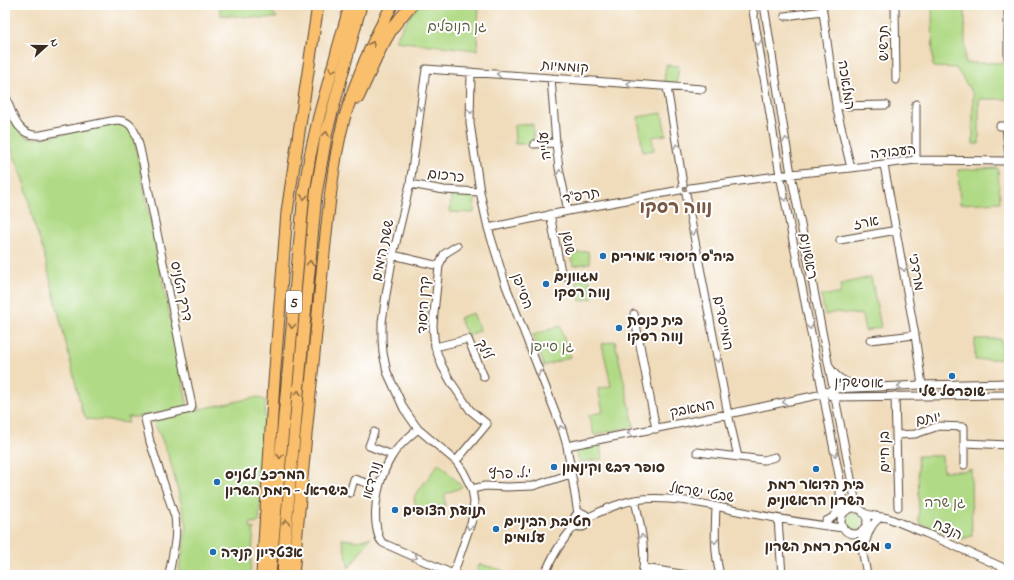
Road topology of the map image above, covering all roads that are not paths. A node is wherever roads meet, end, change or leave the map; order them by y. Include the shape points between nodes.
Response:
1 (314, 5) edge
2 (318, 5) edge
3 (350, 5) edge
4 (361, 5) edge
5 (392, 5) edge
6 (402, 5) edge
7 (411, 5) edge
8 (752, 5) edge
9 (764, 5) edge
10 (895, 5) edge
11 (1008, 5) edge
12 (823, 8) edge
13 (785, 16) dead end
14 (315, 22) junction
15 (381, 48) junction
16 (1008, 57) edge
17 (426, 69) joint
18 (471, 72) junction
19 (551, 78) junction
20 (896, 80) dead end
21 (667, 87) junction
22 (702, 89) dead end
23 (5, 94) edge
24 (916, 104) dead end
25 (886, 105) dead end
26 (836, 106) junction
27 (1000, 126) dead end
28 (556, 143) junction
29 (534, 144) dead end
30 (1009, 156) edge
31 (916, 160) junction
32 (1009, 161) edge
33 (884, 165) junction
34 (850, 168) junction
35 (791, 174) junction
36 (780, 176) junction
37 (410, 184) junction
38 (685, 189) junction
39 (480, 192) junction
40 (329, 206) junction
41 (568, 210) junction
42 (550, 214) junction
43 (488, 228) junction
44 (897, 230) junction
45 (840, 240) dead end
46 (457, 246) dead end
47 (393, 255) junction
48 (439, 266) junction
49 (562, 277) dead end
50 (634, 314) dead end
51 (916, 334) junction
52 (870, 340) dead end
53 (435, 347) junction
54 (828, 364) junction
55 (484, 377) dead end
56 (1009, 383) edge
57 (922, 385) junction
58 (859, 388) junction
59 (833, 389) junction
60 (823, 394) junction
61 (1009, 395) edge
62 (895, 396) junction
63 (834, 397) junction
64 (728, 414) junction
65 (656, 428) junction
66 (418, 429) junction
67 (374, 432) dead end
68 (897, 435) junction
69 (964, 443) junction
70 (1009, 444) edge
71 (567, 446) junction
72 (697, 452) dead end
73 (392, 455) junction
74 (738, 457) junction
75 (775, 457) dead end
76 (456, 461) junction
77 (964, 464) dead end
78 (571, 474) junction
79 (840, 481) junction
80 (379, 487) junction
81 (472, 489) junction
82 (350, 493) dead end
83 (635, 500) junction
84 (716, 507) junction
85 (898, 507) dead end
86 (860, 511) junction
87 (844, 513) junction
88 (578, 514) junction
89 (878, 517) junction
90 (587, 518) junction
91 (778, 519) junction
92 (826, 521) junction
93 (816, 524) junction
94 (865, 524) junction
95 (576, 525) junction
96 (846, 530) junction
97 (863, 552) junction
98 (1009, 570) edge
99 (643, 572) edge
100 (453, 574) edge
101 (169, 575) edge
102 (262, 575) edge
103 (270, 575) edge
104 (283, 575) edge
105 (293, 575) edge
106 (545, 575) edge
107 (687, 575) edge
108 (720, 575) edge
109 (782, 575) edge
110 (867, 575) edge

1 - 14 highway
2 - 14 highway
3 -> 103 highway, 5 via 319,116 304,192
104 -> 4 highway, 5 via 316,194 327,131
40 -> 5 highway via 344,120 368,53
6 - 15 highway via 388,27
7 - 15 highway via 393,27
8 -> 36 street, ראשונים
35 -> 9 street, ראשונים
10 - 20 street, תרשיש
11 - 16 street
12 - 13 street
12 - 26 street, המלאכה
14 - 102 highway via 287,212
15 - 40 highway via 360,93 348,129
17 - 18 street, קוממיות
17 -> 37 street, ששת הימים
19 -> 18 street, קוממיות
18 -> 39 street, הסייפן via 470,123
21 -> 19 street, קוממיות
19 - 28 street, עלייה
21 - 22 street, קוממיות
38 -> 21 street, המייסדים
23 - 101 street, דרך הטניס via 14,120 30,135 116,120 126,122 134,130 192,406 191,409 145,419 175,517 176,537
24 - 31 street
25 - 26 street
26 - 34 street, המלאכה
27 - 30 street via 1006,126
28 - 29 street
41 -> 28 street, עלייה
31 - 32 street, העבודה
31 - 33 street, העבודה
33 - 34 street, העבודה
33 - 44 street, מרדכי
34 - 35 street, העבודה
35 - 36 street, העבודה
35 - 54 street, ראשונים
36 - 38 street, תרפ"ד
36 -> 60 street, ראשונים
37 - 39 street, כרכום via 444,190
37 - 47 street, ששת הימים
38 - 41 street, תרפ"ד
38 -> 64 street, המייסדים
39 - 43 street, הסייפן
40 - 105 highway
41 - 42 street, תרפ"ד
42 - 43 street, תרפ"ד
42 - 49 street, שושן
71 -> 43 street, הסייפן via 506,286
44 - 45 street, ארז
44 -> 51 street, מרדכי
46 - 48 street, קרן היסוד via 444,254
47 - 48 street, קרן היסוד
47 - 66 street, ששת הימים via 382,322 383,353 387,372 404,409
48 - 53 street, קרן היסוד via 433,326
50 - 65 street
51 - 52 street
51 - 57 street, מרדכי
53 - 55 street, לילך via 468,339
53 - 76 street, קרן היסוד via 442,366 466,405 487,424
54 - 58 street via 839,378
54 - 59 street, ראשונים
56 - 57 street, אוסישקין
57 -> 58 street, אוסישקין
58 - 59 street, אוסישקין
59 - 60 street, אוסישקין
59 - 63 street, ראשונים
60 - 63 street, אוסישקין
60 -> 64 street, המאבק
60 -> 79 street, ראשונים
61 - 62 street, אוסישקין
62 - 63 street, אוסישקין
62 - 68 street, בן חיים
63 - 86 street, ראשונים
64 - 65 street, המאבק
64 - 74 street, המייסדים
65 -> 71 street, המאבק
66 - 73 street, נורדאו
66 - 76 street
67 - 73 street via 370,446
68 - 69 street, יותם via 915,434 939,426 964,427
68 - 85 street, בן חיים
69 - 70 street
69 - 77 street
71 - 78 street, הסייפן
72 - 74 street
73 - 80 street, נורדאו
74 - 75 street via 764,460
76 - 81 street
78 - 81 street, י.ל. פרץ via 533,486 486,486
78 - 88 street, הסייפן
79 - 87 street, ראשונים
79 - 92 street via 839,508 834,517
80 - 82 street via 354,479
80 -> 100 street, נורדאו via 376,527 380,540
81 -> 100 street via 472,520
83 - 84 street, שבטי ישראל via 684,501
83 - 90 street, שבטי ישראל via 614,505
99 -> 83 street via 641,530
84 - 91 street, שבטי ישראל
84 -> 108 street via 716,562
86 - 87 street via 853,508
86 - 89 street, הנצח
86 - 94 street
87 - 92 street, שבטי ישראל
87 - 96 street via 842,524
88 - 90 street via 584,514
88 - 95 street via 574,519
89 - 94 street
89 - 97 street via 868,534
89 - 98 street, הנצח via 888,518 925,532
90 - 95 street via 585,525
91 - 93 street, שבטי ישראל
91 - 109 street
92 - 93 street, שבטי ישראל
93 - 96 street, שבטי ישראל
94 - 96 street via 857,533
94 - 97 street via 862,534
95 - 106 street via 560,546
96 - 97 street via 854,536
97 - 110 street
99 - 107 street

